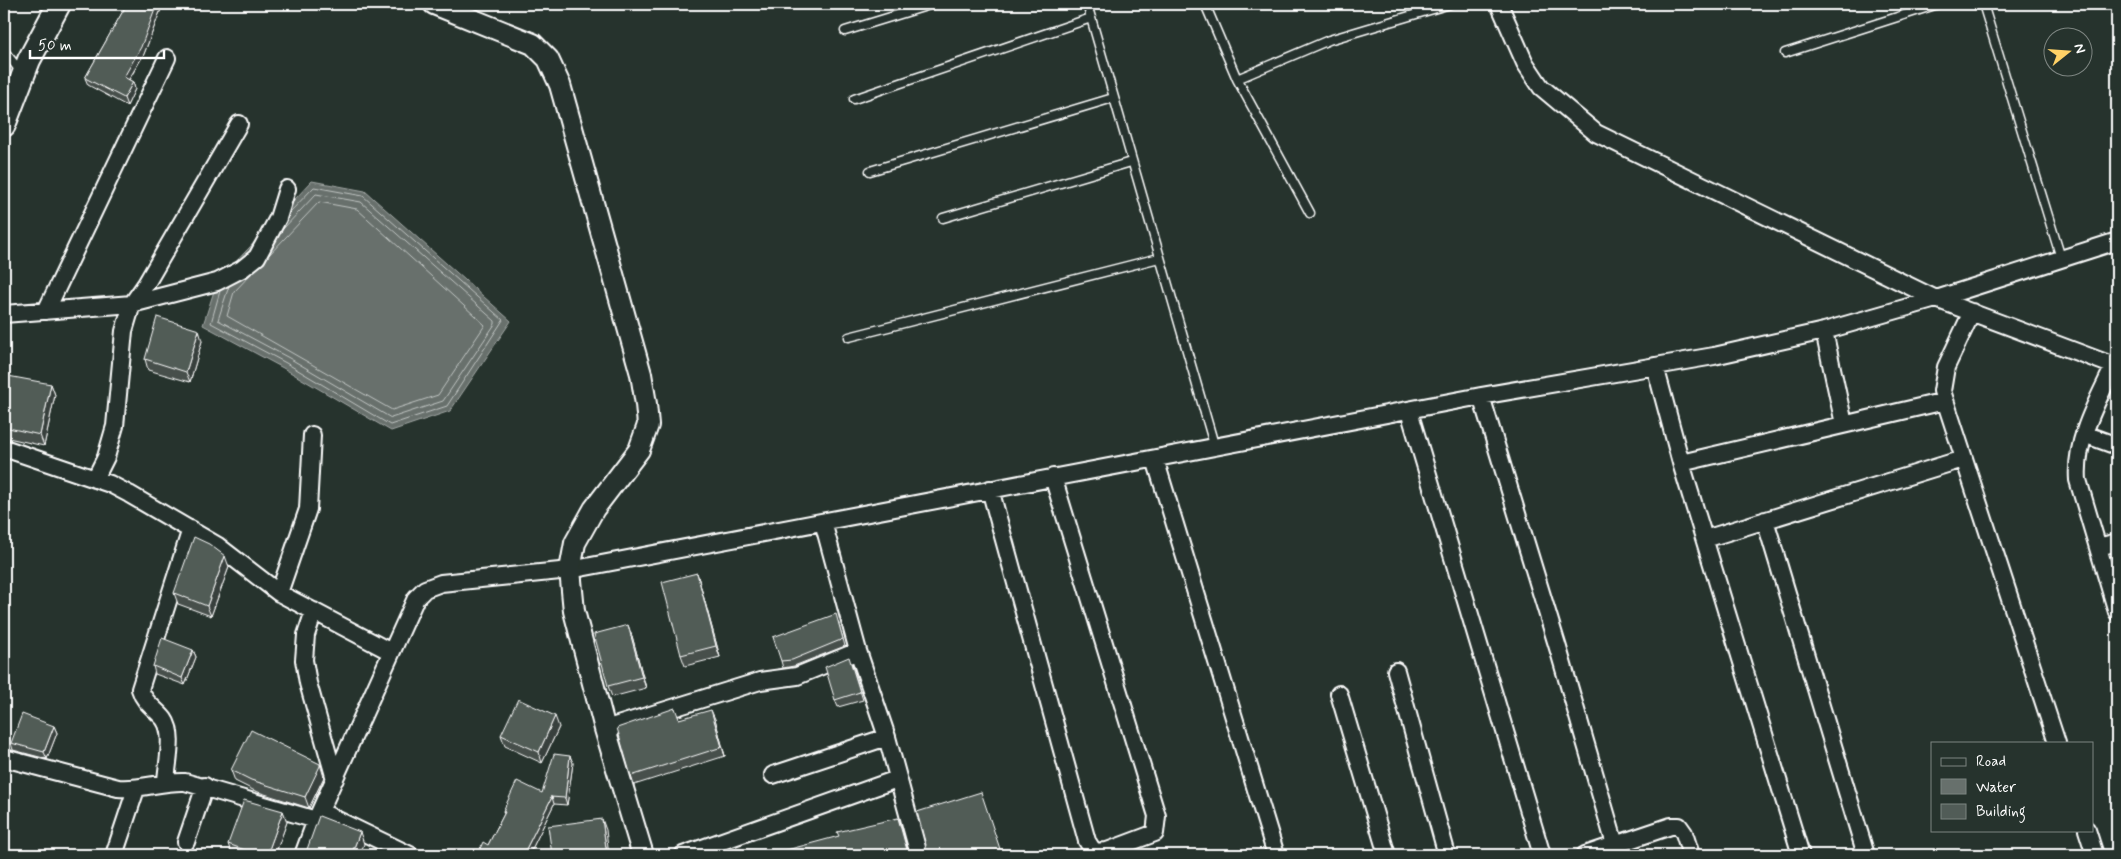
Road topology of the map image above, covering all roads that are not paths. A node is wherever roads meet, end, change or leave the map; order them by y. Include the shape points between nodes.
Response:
1 (59, 4) edge
2 (434, 4) edge
3 (934, 4) edge
4 (1087, 4) edge
5 (1205, 4) edge
6 (1450, 4) edge
7 (1499, 4) edge
8 (1938, 4) edge
9 (1983, 4) edge
10 (1091, 18) junction
11 (846, 32) dead end
12 (4, 51) edge
13 (1785, 53) dead end
14 (168, 58) dead end
15 (23, 74) junction
16 (1237, 79) junction
17 (1113, 98) junction
18 (854, 99) dead end
19 (239, 124) dead end
20 (4, 125) edge
21 (1131, 162) junction
22 (870, 171) dead end
23 (287, 189) dead end
24 (1310, 213) dead end
25 (943, 218) dead end
26 (2117, 241) edge
27 (1159, 258) junction
28 (2061, 258) junction
29 (1936, 299) junction
30 (132, 304) junction
31 (46, 311) junction
32 (1972, 312) junction
33 (4, 314) edge
34 (1824, 331) junction
35 (849, 337) dead end
36 (1655, 366) junction
37 (2115, 366) edge
38 (1481, 396) junction
39 (1945, 401) junction
40 (1409, 411) junction
41 (1844, 424) junction
42 (312, 434) dead end
43 (2084, 434) junction
44 (2117, 446) edge
45 (4, 448) edge
46 (1215, 448) junction
47 (1155, 459) junction
48 (1963, 459) junction
49 (1681, 463) junction
50 (1053, 477) junction
51 (95, 479) junction
52 (990, 488) junction
53 (1765, 520) junction
54 (823, 522) junction
55 (191, 528) junction
56 (1705, 539) junction
57 (2117, 542) edge
58 (2099, 547) junction
59 (570, 570) junction
60 (279, 593) junction
61 (314, 611) junction
62 (2117, 612) edge
63 (858, 651) junction
64 (391, 652) junction
65 (1396, 671) dead end
66 (1340, 694) dead end
67 (605, 729) junction
68 (887, 737) junction
69 (2057, 742) edge
70 (4, 758) edge
71 (773, 775) dead end
72 (335, 779) junction
73 (897, 779) junction
74 (166, 781) junction
75 (205, 786) junction
76 (136, 789) junction
77 (318, 816) junction
78 (2088, 832) edge
79 (186, 842) dead end
80 (708, 851) edge
81 (1617, 851) edge
82 (114, 855) edge
83 (303, 855) edge
84 (410, 855) edge
85 (643, 855) edge
86 (683, 855) edge
87 (919, 855) edge
88 (1276, 855) edge
89 (1386, 855) edge
90 (1447, 855) edge
91 (1542, 855) edge
92 (1585, 855) edge
93 (1691, 855) edge
94 (1800, 855) edge
95 (1866, 855) edge
96 (2095, 855) edge

1 - 15 main road
2 - 59 street via 533,44 548,58 560,85 641,374 648,425 642,442 594,509 575,543
3 - 11 lane
4 - 10 lane
5 - 16 lane
6 - 16 lane via 1329,40
7 - 29 street via 1525,64 1541,88 1596,132
8 - 13 lane
9 - 28 lane
10 - 17 lane
10 - 18 lane
12 - 15 lane
14 - 31 street
15 - 20 main road
16 - 24 lane
17 - 21 lane
17 - 22 lane
19 - 30 street
21 - 25 lane
21 - 27 lane
23 - 30 street via 278,218 257,257 242,269 217,282
26 - 28 street
27 - 35 lane
27 - 46 lane
28 - 29 street
29 - 32 street
29 - 34 street
30 - 31 street
30 - 51 street via 124,332 115,426 106,458
31 - 33 street
32 - 37 street
32 - 39 street via 1946,367 1942,391
34 - 36 street
34 - 41 street
36 - 38 street
36 - 49 street
37 - 43 street
38 - 40 street
38 - 81 street
39 - 41 street
39 - 48 street
40 - 46 street
40 - 91 street
41 - 49 street
42 - 60 street via 308,509
43 - 44 street
43 - 58 street via 2077,462 2078,480
45 - 51 street
46 - 47 street
47 - 50 street
47 - 88 street
48 - 53 street
48 - 69 street
49 - 56 street
50 - 52 street
50 - 52 street via 1157,816 1155,833 1107,851 1094,852 1087,841
51 - 55 street
52 - 54 street
53 - 56 street
53 - 95 street
54 - 59 street
54 - 63 street
55 - 60 street
55 - 74 street via 140,689 143,698 167,725
56 - 94 street
57 - 58 street
58 - 62 street
59 - 64 street via 441,583 425,589 416,598
59 - 67 street via 574,611
60 - 61 street
61 - 64 street
61 - 72 street via 306,635 304,660
63 - 67 street via 797,676 760,681
63 - 68 street
64 - 72 street
65 - 90 street
66 - 89 street
67 - 85 street
68 - 71 street
68 - 73 street
70 - 76 street via 118,788
72 - 77 street
73 - 80 street
73 - 87 street
74 - 75 street
74 - 76 street
75 - 77 street
75 - 79 street
76 - 82 street
77 - 83 street
77 - 84 street
78 - 96 street
80 - 86 street
81 - 92 street
81 - 93 street via 1671,826 1679,826

